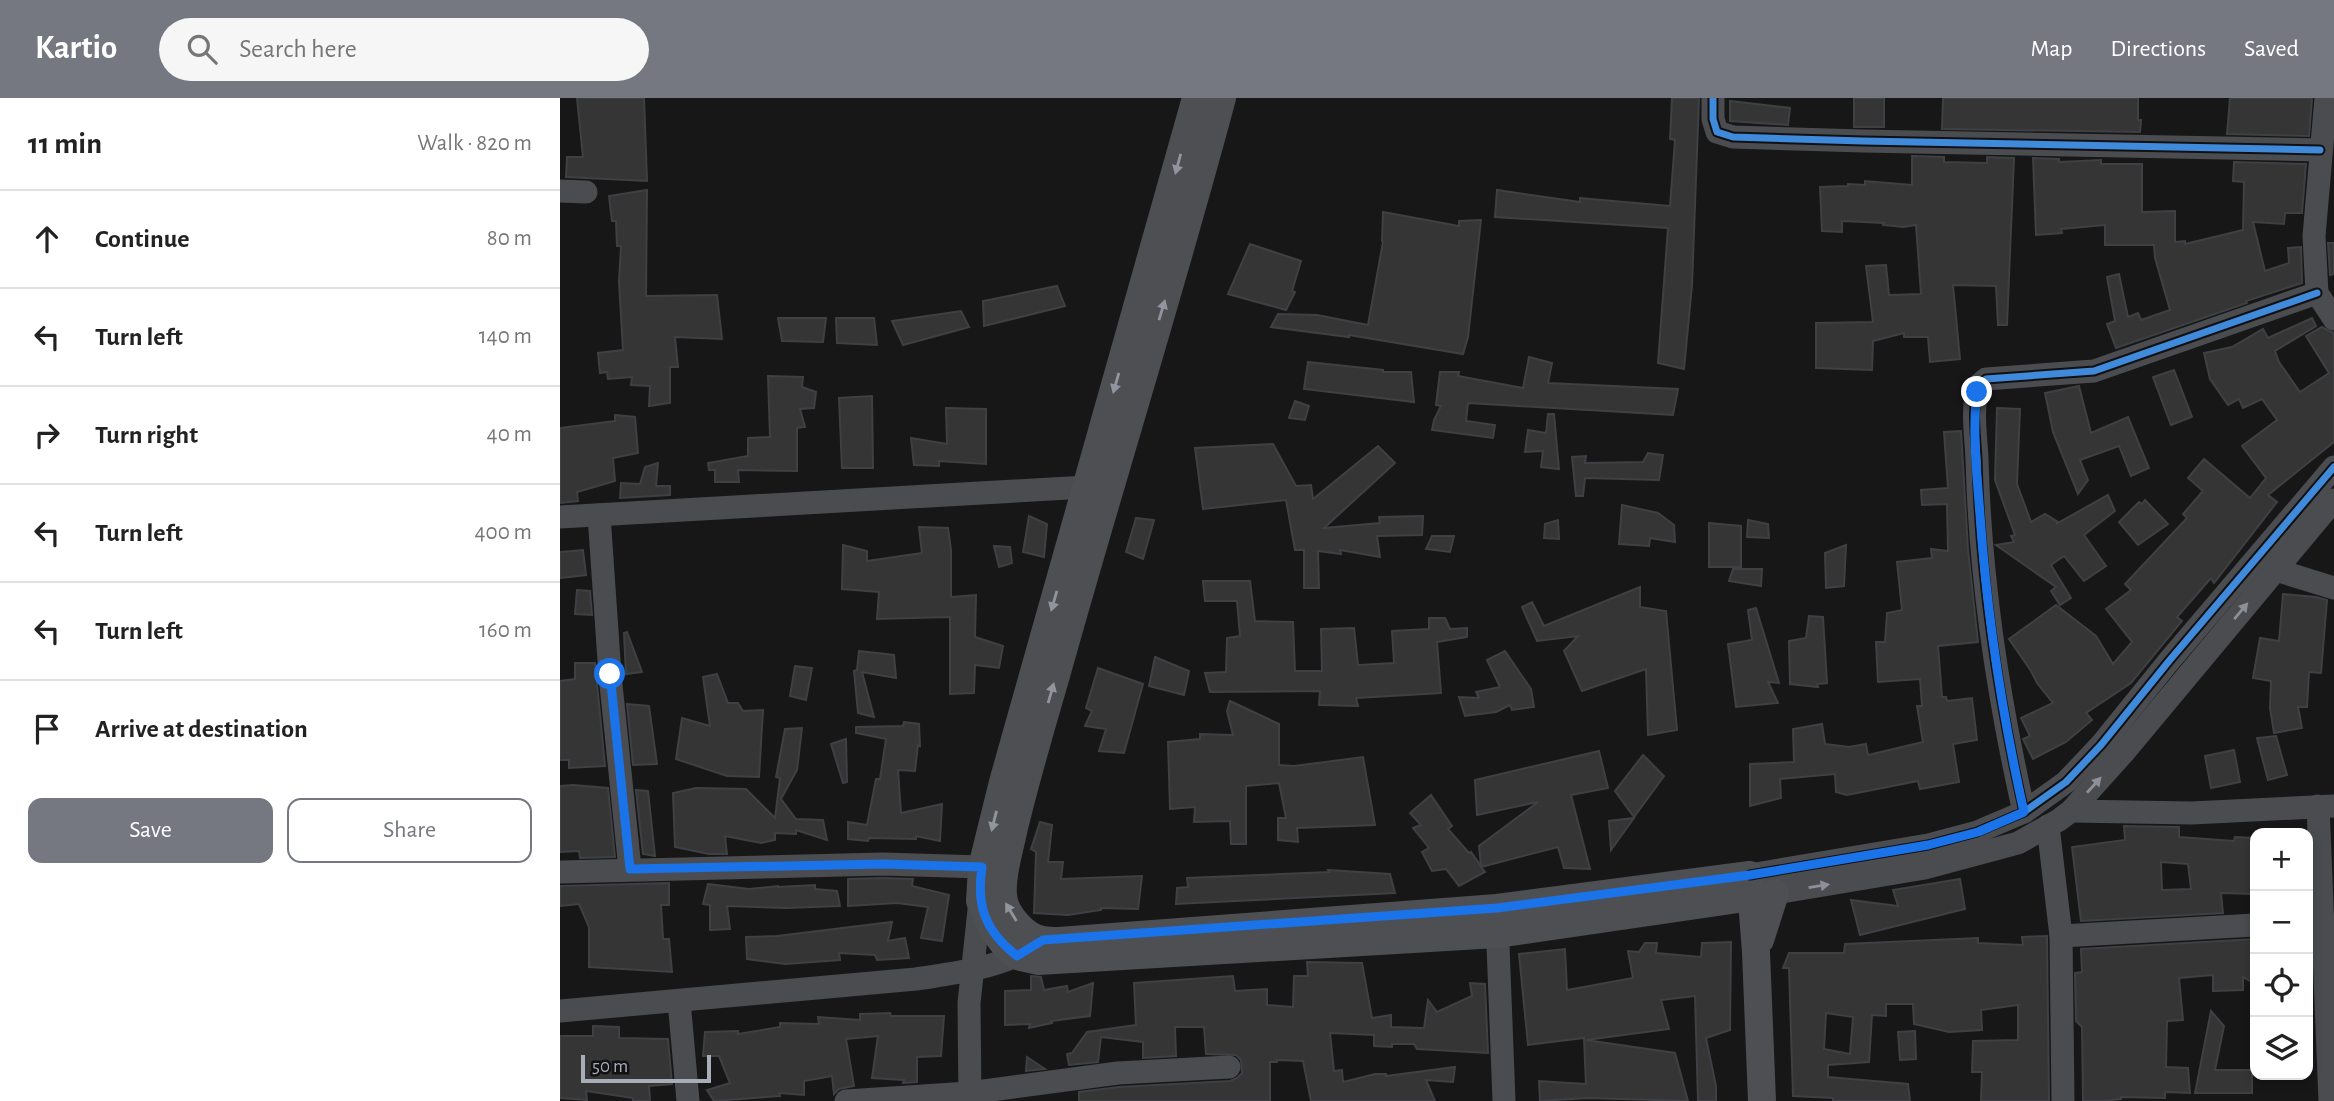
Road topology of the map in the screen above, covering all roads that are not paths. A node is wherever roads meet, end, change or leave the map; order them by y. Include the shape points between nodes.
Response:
1 (1196, 98) edge
2 (1222, 98) edge
3 (1713, 98) edge
4 (2326, 98) edge
5 (2320, 150) junction
6 (560, 191) edge
7 (586, 192) dead end
8 (2317, 293) junction
9 (2334, 319) edge
10 (2334, 467) edge
11 (1097, 489) junction
12 (2334, 500) edge
13 (599, 515) junction
14 (560, 517) edge
15 (2276, 570) junction
16 (2334, 588) edge
17 (2326, 806) edge
18 (2071, 811) junction
19 (2024, 812) junction
20 (2048, 826) junction
21 (982, 867) junction
22 (630, 869) junction
23 (560, 872) edge
24 (1759, 888) junction
25 (980, 901) junction
26 (1721, 902) junction
27 (1497, 921) junction
28 (2321, 921) edge
29 (2250, 925) edge
30 (2061, 936) junction
31 (1043, 940) junction
32 (1756, 953) junction
33 (1017, 956) junction
34 (971, 969) junction
35 (680, 1001) junction
36 (560, 1011) edge
37 (1229, 1067) dead end
38 (970, 1097) edge
39 (688, 1101) edge
40 (846, 1101) edge
41 (1504, 1101) edge
42 (1762, 1101) edge
43 (2063, 1101) edge
44 (2330, 1101) edge

1 -> 11 main road
11 -> 2 main road via 1188,224
3 - 5 street via 1717,132 1733,136
4 - 5 street
5 - 8 street via 2314,236
6 - 7 street
8 - 9 street
8 - 19 street via 2094,371 1986,379 1979,385 1977,481 1984,563 2006,733
10 - 19 street via 2101,745 2066,782
11 - 13 street
11 -> 21 main road via 1003,782
31 -> 11 main road via 1022,928 1006,907 1006,863
12 - 15 street
13 - 14 street
13 - 22 street
15 - 16 street
18 -> 15 street
17 - 18 street via 2192,813
17 - 28 street
18 - 20 street
19 - 24 street via 1978,832
24 -> 20 street via 1925,868 2018,843
20 - 30 street
21 - 22 street via 883,864
21 - 25 main road
22 - 23 street
24 - 26 main road
24 - 27 main road
24 - 32 main road
25 - 33 main road via 994,931
25 - 34 street
26 - 27 main road
26 - 32 main road
27 - 31 main road
27 - 33 main road via 1038,961
27 - 41 street
28 - 44 street
29 - 30 street
30 - 43 street
31 - 33 street
32 - 42 main road
33 - 34 street
34 - 35 street via 916,979
34 - 38 street
35 - 36 street
35 - 39 street
37 - 38 street via 1118,1073
38 - 40 street

